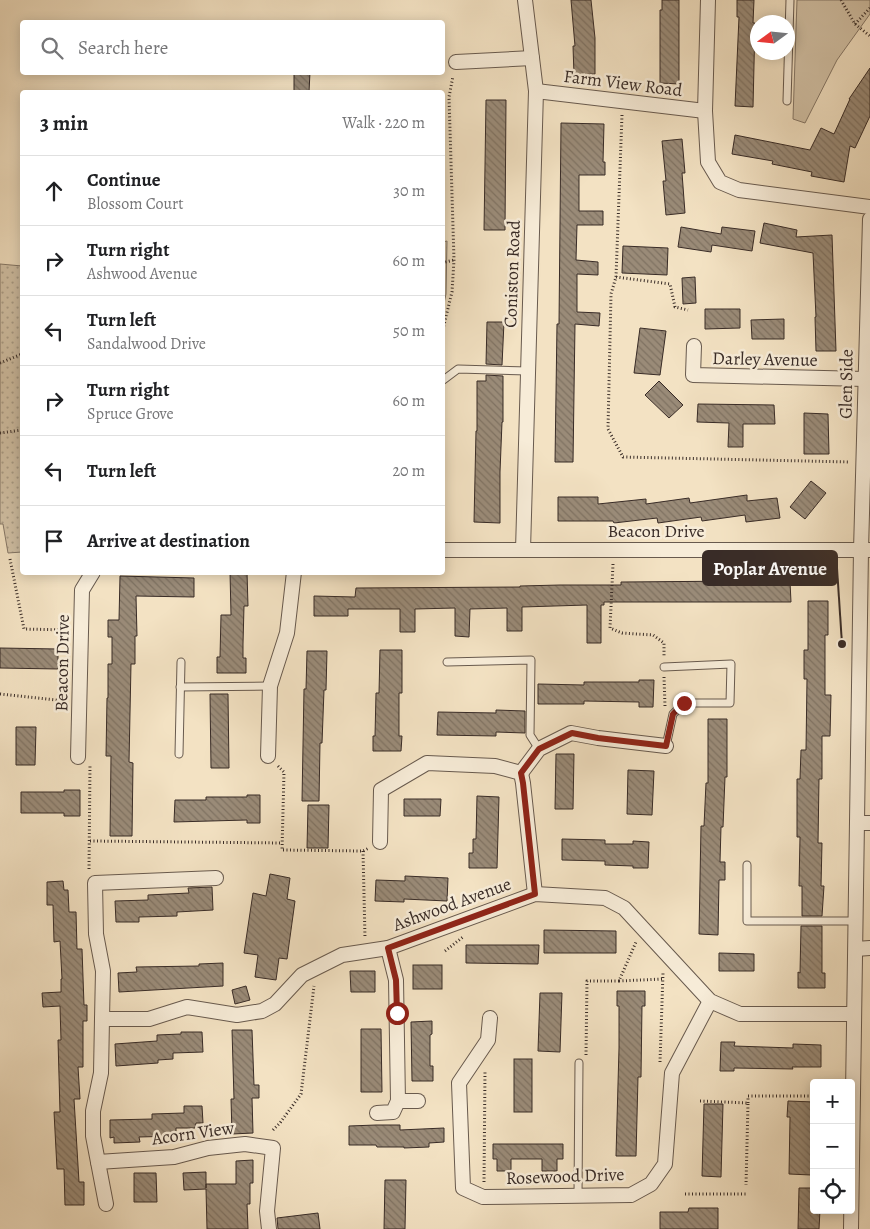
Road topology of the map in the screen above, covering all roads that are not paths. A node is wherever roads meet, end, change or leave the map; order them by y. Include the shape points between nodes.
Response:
1 (525, 0) edge
2 (708, 0) edge
3 (790, 0) edge
4 (532, 58) junction
5 (456, 62) road end
6 (536, 91) junction
7 (787, 101) dead end
8 (705, 111) junction
9 (870, 207) edge
10 (870, 219) edge
11 (694, 346) dead end
12 (528, 371) junction
13 (445, 379) edge
14 (865, 379) junction
15 (445, 550) edge
16 (523, 550) junction
17 (866, 550) edge
18 (91, 575) edge
19 (294, 575) edge
20 (181, 662) dead end
21 (447, 662) dead end
22 (664, 668) road end
23 (270, 686) junction
24 (180, 687) junction
25 (666, 746) joint
26 (539, 749) junction
27 (179, 754) dead end
28 (268, 756) road end
29 (78, 757) road end
30 (521, 773) junction
31 (864, 823) edge
32 (380, 842) road end
33 (747, 866) dead end
34 (216, 878) dead end
35 (535, 894) junction
36 (856, 921) junction
37 (388, 948) junction
38 (870, 948) edge
39 (856, 949) junction
40 (710, 1001) junction
41 (854, 1014) junction
42 (490, 1018) dead end
43 (102, 1019) junction
44 (579, 1063) road end
45 (398, 1101) junction
46 (418, 1101) dead end
47 (378, 1113) dead end
48 (98, 1162) junction
49 (578, 1196) junction
50 (106, 1204) dead end
51 (269, 1229) edge
52 (851, 1229) edge

1 - 4 street, Coniston Road
2 - 8 street, Farm View Road
3 - 7 lane
4 - 5 street
4 - 6 street, Coniston Road
6 - 8 street, Farm View Road
6 - 12 street, Coniston Road
8 - 9 street, Farm View Road via 708,162 720,182 739,190
10 - 14 street, Glen Side
11 - 14 street, Darley Avenue via 693,376
12 - 13 lane via 458,369
12 - 16 street, Coniston Road
14 - 17 street, Glen Side
15 - 16 street, Beacon Drive
16 - 17 street, Beacon Drive
17 - 31 street, Glen Side
18 - 29 street, Beacon Drive via 82,590
19 - 23 street via 287,633
20 - 24 lane
21 - 26 lane via 531,660 530,735
22 - 25 lane via 731,664 730,703 684,703 673,714
23 - 24 lane
23 - 28 street
24 - 27 lane
25 - 26 street via 572,733
26 - 30 street
30 - 32 street via 495,766 427,763 381,790
30 - 35 street
31 - 36 street, Glen Side
33 - 36 lane via 747,921
34 - 43 street via 95,883 96,934 103,971
35 - 37 street, Ashwood Avenue
35 - 40 street, Ashwood Avenue via 605,898 624,908
36 - 39 street, Glen Side
37 - 43 street, Ashwood Avenue via 342,955 302,975 275,1004 262,1010 237,1015 187,1007 149,1019
37 - 45 street via 396,980
38 - 39 street
39 - 41 street, Glen Side
40 - 41 street, Ashwood Avenue via 740,1014
40 - 49 street, Rosewood Drive via 672,1073 665,1164 651,1184 631,1195
41 - 52 street, Glen Side
42 - 49 street, Rosewood Drive via 488,1040 459,1083 463,1188 483,1197
43 - 48 street via 101,1073 92,1110
44 - 49 lane
45 - 46 street
45 - 47 street via 393,1112
48 - 50 street
48 - 51 street, Acorn View via 174,1158 208,1148 245,1144 272,1148 267,1211

